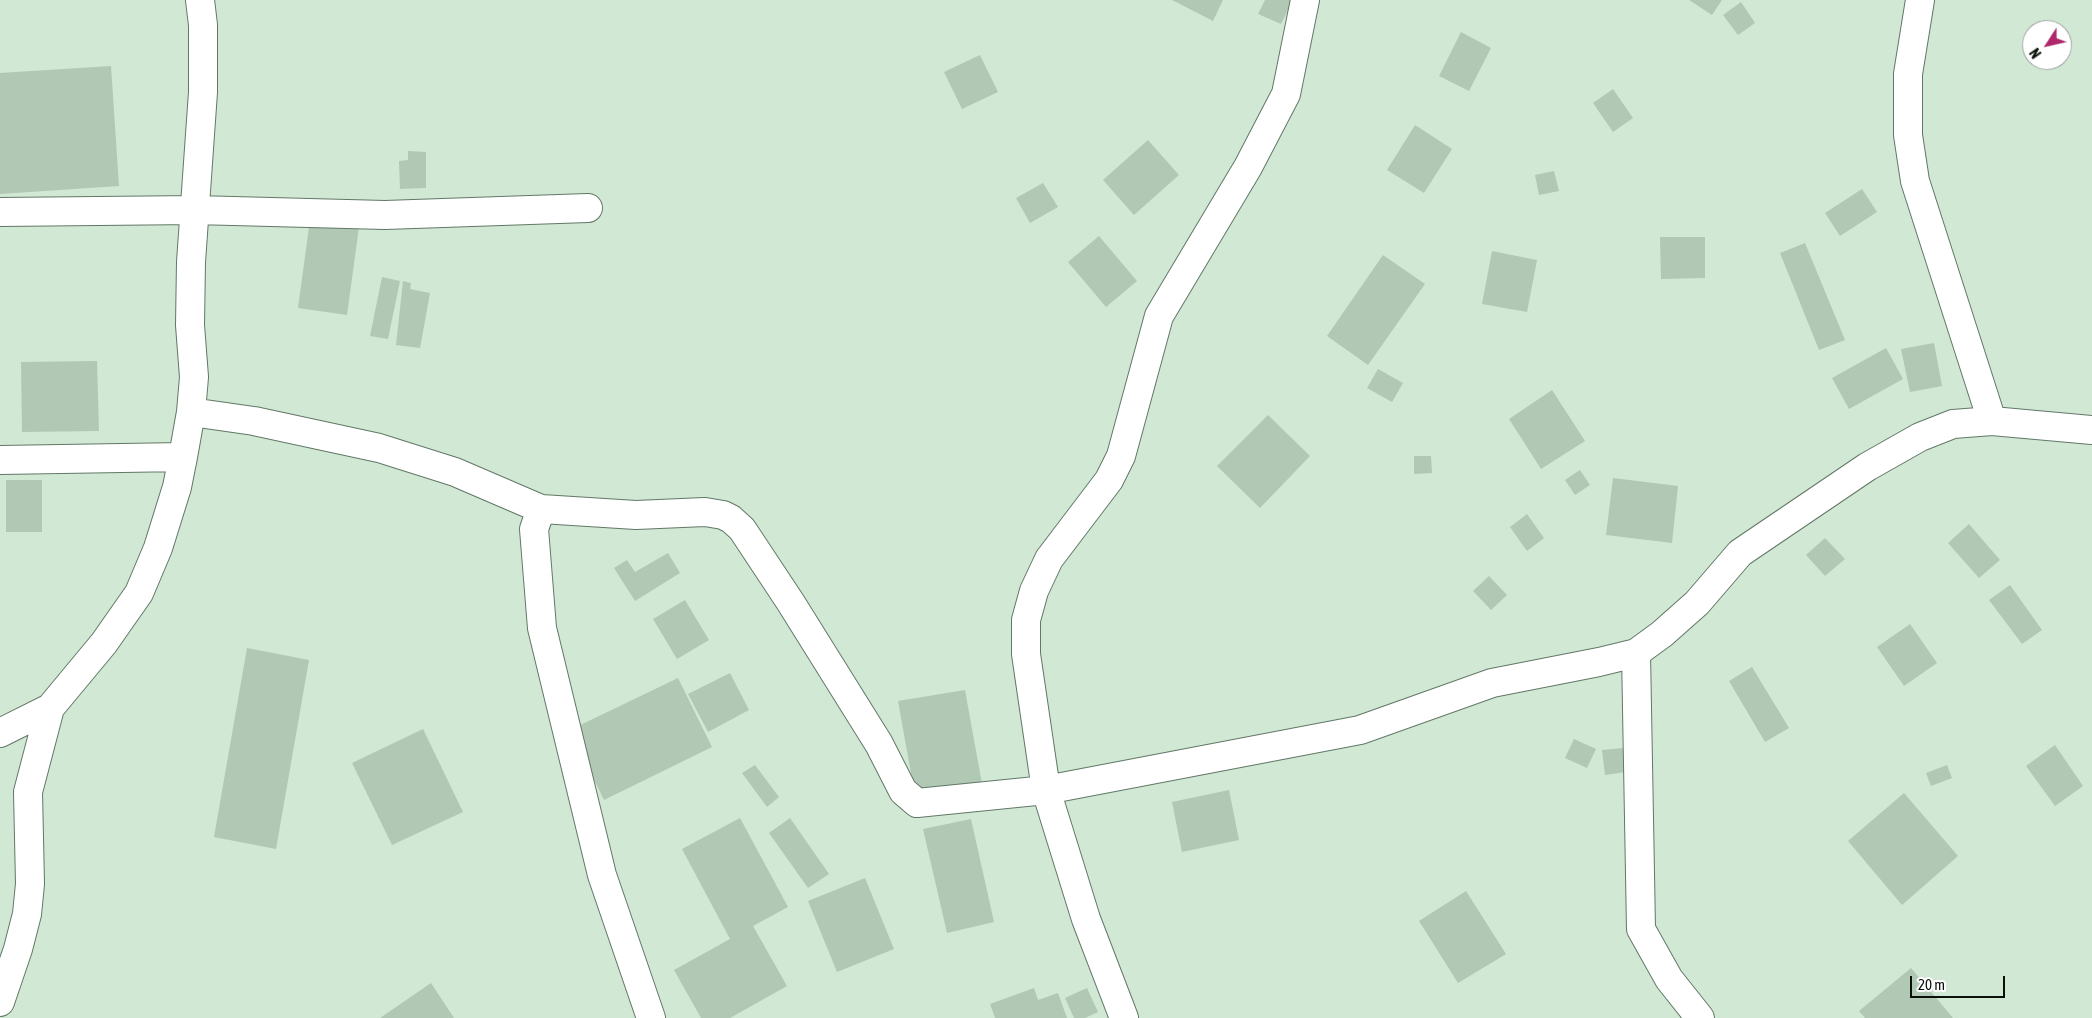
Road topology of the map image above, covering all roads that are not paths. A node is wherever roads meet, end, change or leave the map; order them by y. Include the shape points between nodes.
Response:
1 (200, 0) edge
2 (1305, 0) edge
3 (1920, 0) edge
4 (588, 208) dead end
5 (195, 210) junction
6 (0, 212) edge
7 (191, 412) junction
8 (1992, 421) junction
9 (2092, 430) edge
10 (184, 457) junction
11 (0, 460) edge
12 (541, 509) junction
13 (1636, 653) junction
14 (50, 708) junction
15 (0, 733) edge
16 (1046, 790) junction
17 (0, 1002) edge
18 (651, 1018) edge
19 (1124, 1018) edge
20 (1700, 1018) edge

1 - 5 street via 203,92
2 - 16 street via 1286,94 1248,167 1159,316 1121,456 1109,480 1049,559 1034,592 1026,620 1026,654
3 - 8 street via 1908,74 1908,135 1915,181
4 - 5 street via 385,215
5 - 6 street
5 - 7 street via 190,325 194,377
7 - 10 street
7 - 12 street via 254,421 379,448 455,472
8 - 9 street
8 - 13 street via 1953,424 1920,437 1867,467 1740,553 1697,603
10 - 11 street
10 - 14 street via 158,548 138,593 104,643
12 - 16 street via 636,515 705,512 731,519 742,529 791,603 879,744 903,791 917,803
12 - 18 street via 534,528 542,628 602,875
13 - 16 street via 1492,683 1360,730
13 - 20 street via 1640,929 1669,979
14 - 15 street
14 - 17 street via 28,792 30,884 27,914
16 - 19 street via 1086,919

